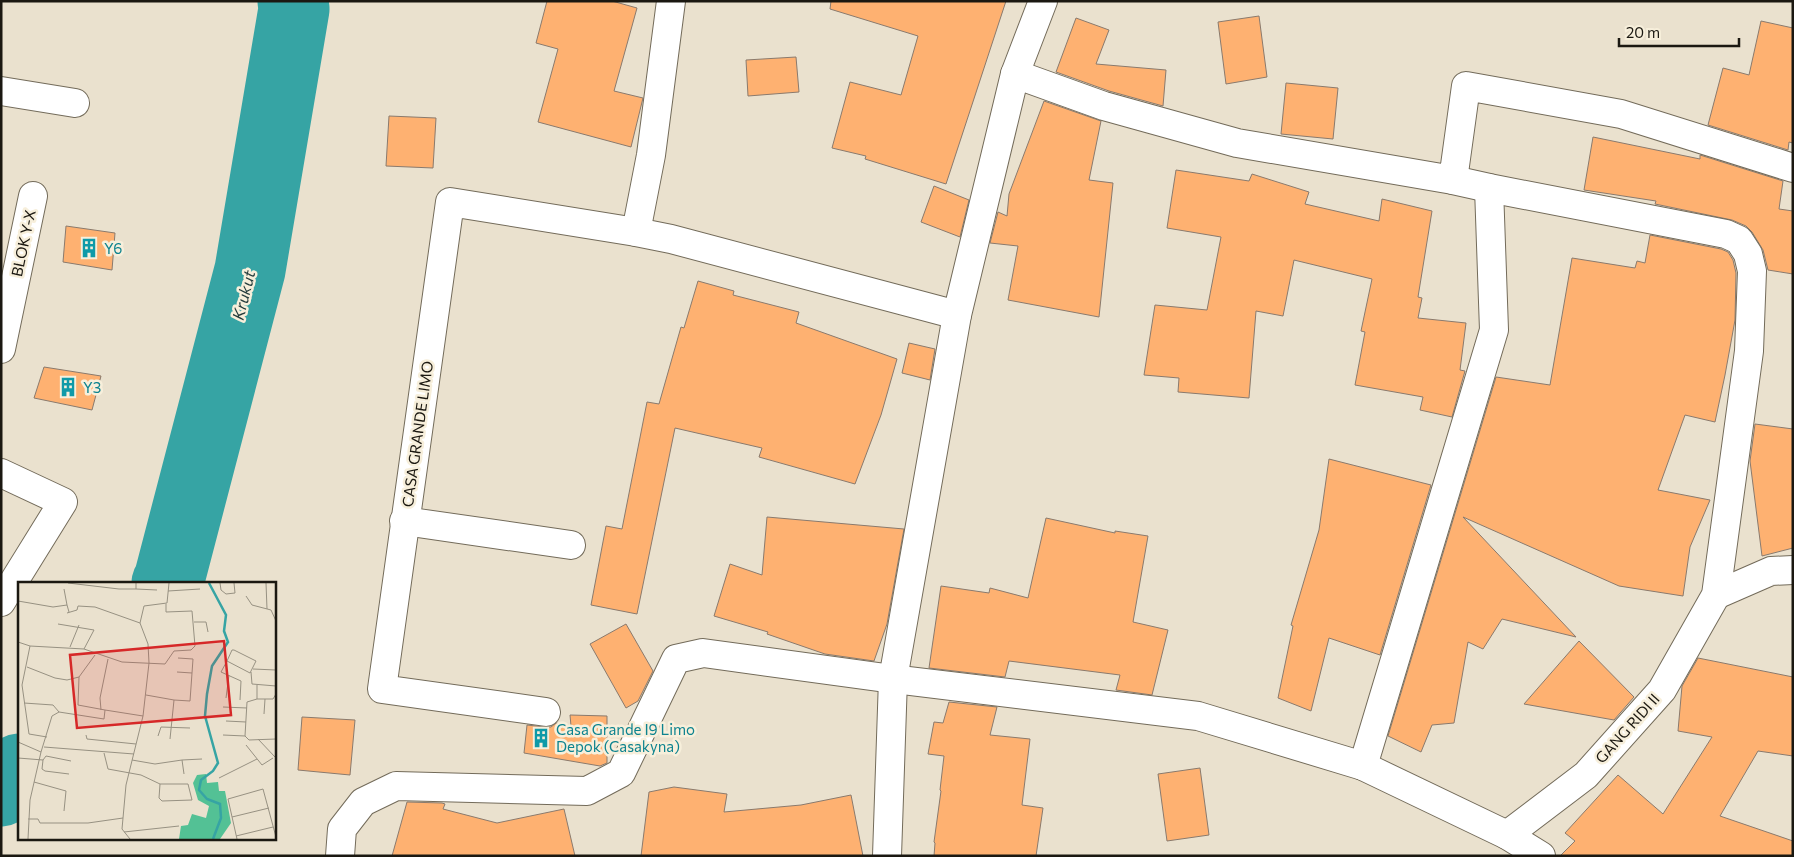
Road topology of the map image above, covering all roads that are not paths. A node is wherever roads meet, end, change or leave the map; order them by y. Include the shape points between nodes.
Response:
1 (671, 1) edge
2 (1043, 1) edge
3 (1015, 74) junction
4 (1, 91) edge
5 (75, 103) dead end
6 (1793, 168) edge
7 (1453, 180) junction
8 (1489, 188) junction
9 (33, 196) dead end
10 (636, 232) junction
11 (957, 315) junction
12 (1, 349) edge
13 (1, 473) edge
14 (404, 521) junction
15 (571, 545) dead end
16 (1793, 570) edge
17 (1716, 595) junction
18 (1, 602) edge
19 (893, 679) junction
20 (546, 712) dead end
21 (1363, 766) junction
22 (1507, 835) junction
23 (340, 856) edge
24 (887, 856) edge
25 (1541, 856) edge

1 - 10 street via 651,155
2 - 3 street
3 - 7 street via 1104,106 1237,143
3 - 11 street
4 - 5 street
6 - 7 street via 1621,114 1466,86
7 - 8 street
8 - 17 street via 1726,234 1739,240 1748,254 1752,271 1749,351
8 - 21 street via 1494,330
9 - 12 street, BLOK Y-X
10 - 11 street
10 - 14 street, CASA GRANDE LIMO via 450,202
11 - 19 street
13 - 18 street via 63,502
14 - 15 street
14 - 20 street, CASA GRANDE LIMO via 382,689
16 - 17 street via 1771,571
17 - 22 street, GANG RIDI II via 1662,690 1586,775
19 - 21 street via 1198,716
19 - 23 street via 703,653 676,659 621,773 587,791 396,786 363,802 358,808 342,829
19 - 24 street
21 - 22 street
22 - 25 street

